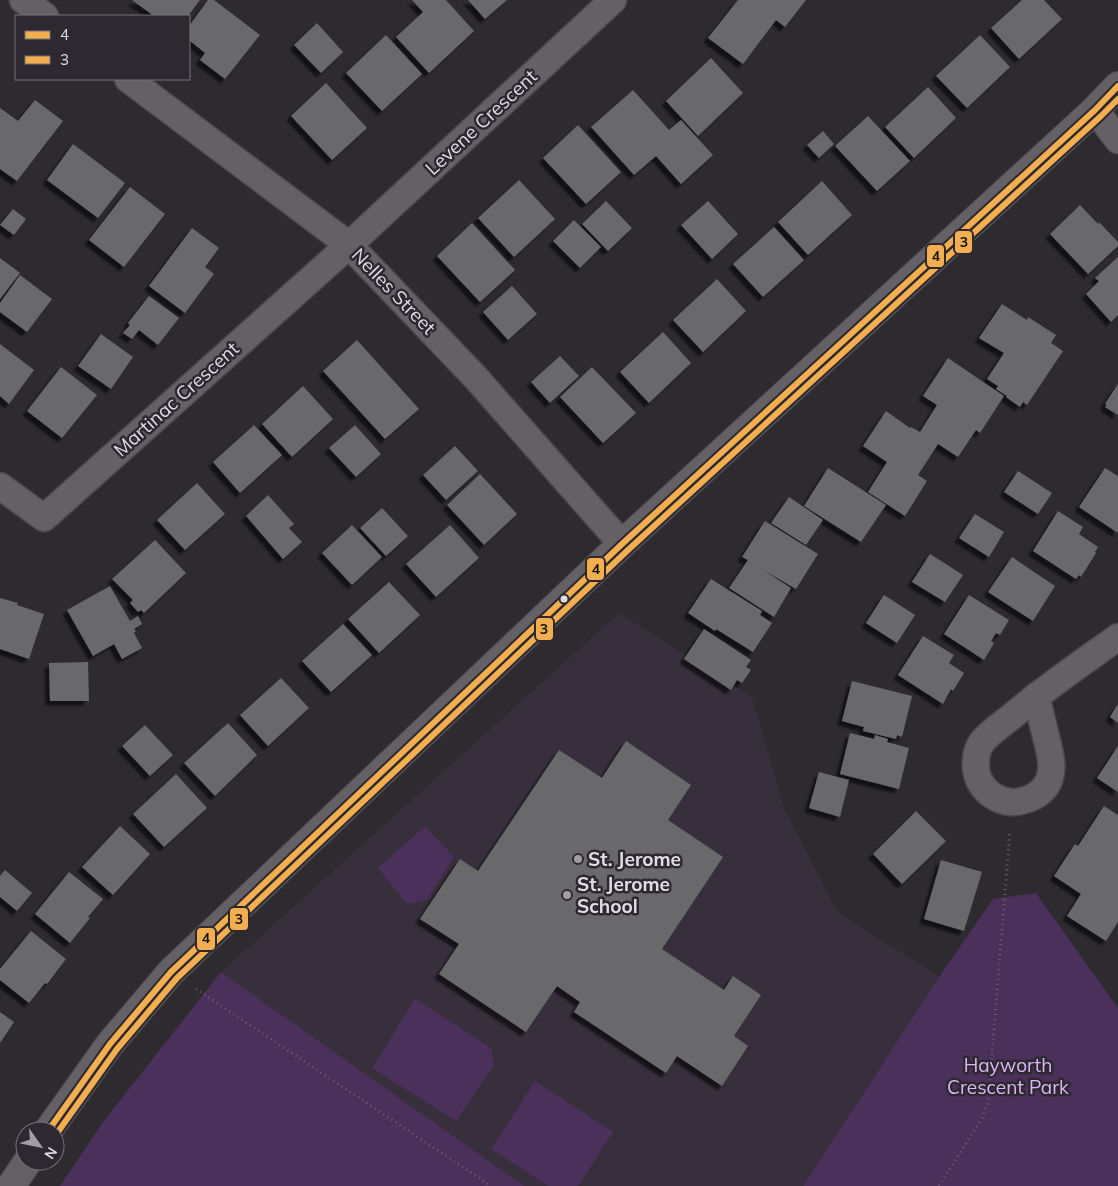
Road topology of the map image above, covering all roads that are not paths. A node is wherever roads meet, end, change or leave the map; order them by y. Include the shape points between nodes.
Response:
1 (23, 0) edge
2 (613, 0) edge
3 (44, 15) edge
4 (129, 80) edge
5 (1118, 86) edge
6 (1095, 110) junction
7 (1118, 140) edge
8 (349, 245) junction
9 (0, 486) edge
10 (622, 544) junction
11 (1118, 637) edge
12 (1036, 696) junction
13 (55, 1121) edge
14 (21, 1171) edge
15 (11, 1186) edge

1 - 3 street
2 - 8 street, Levene Crescent
4 - 8 street, Nelles Street
5 - 6 street
6 - 7 street
6 - 10 street
8 - 9 street, Martinac Crescent via 44,518
8 - 10 street, Nelles Street via 476,378
10 - 13 street via 171,972 110,1044
11 - 12 street
12 - 12 street via 991,733 976,756 980,782 993,796 1012,803 1037,795 1052,773 1052,759
14 - 15 street

